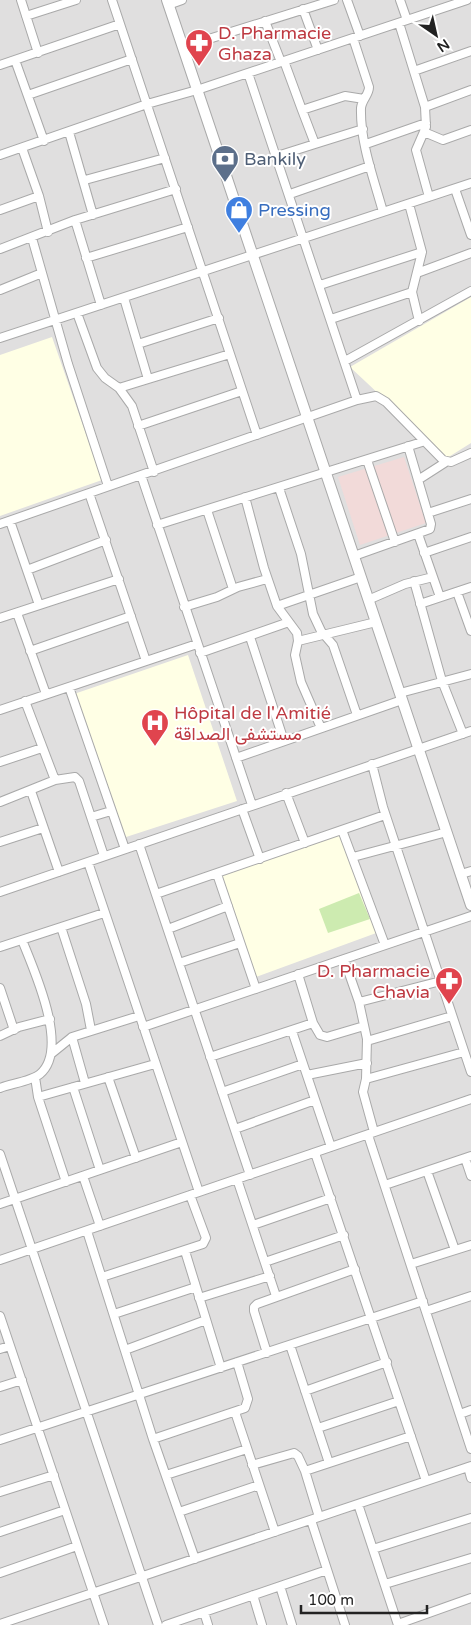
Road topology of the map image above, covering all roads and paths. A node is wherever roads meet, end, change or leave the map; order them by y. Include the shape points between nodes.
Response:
1 (21, 0) edge
2 (76, 0) edge
3 (112, 0) edge
4 (182, 0) edge
5 (334, 0) edge
6 (347, 0) edge
7 (400, 0) edge
8 (467, 0) edge
9 (167, 2) edge
10 (452, 3) edge
11 (303, 10) junction
12 (26, 16) junction
13 (407, 20) junction
14 (265, 21) junction
15 (399, 23) junction
16 (120, 24) junction
17 (356, 37) junction
18 (183, 47) junction
19 (318, 50) junction
20 (471, 51) edge
21 (38, 52) junction
22 (132, 59) junction
23 (15, 60) junction
24 (282, 62) junction
25 (0, 65) edge
26 (414, 70) junction
27 (248, 73) junction
28 (197, 90) junction
29 (471, 90) edge
30 (28, 95) junction
31 (364, 99) junction
32 (147, 104) junction
33 (425, 106) junction
34 (302, 110) junction
35 (426, 123) junction
36 (363, 129) junction
37 (471, 130) edge
38 (69, 132) junction
39 (424, 132) junction
40 (44, 141) junction
41 (315, 144) junction
42 (366, 144) junction
43 (22, 148) junction
44 (0, 155) edge
45 (277, 156) junction
46 (165, 158) junction
47 (370, 166) junction
48 (85, 180) junction
49 (471, 183) edge
50 (176, 189) junction
51 (454, 189) junction
52 (290, 194) junction
53 (39, 196) junction
54 (429, 197) junction
55 (408, 204) junction
56 (0, 210) edge
57 (383, 212) junction
58 (93, 215) junction
59 (75, 220) junction
60 (188, 227) junction
61 (48, 232) junction
62 (471, 235) edge
63 (32, 238) junction
64 (304, 239) junction
65 (0, 249) edge
66 (422, 252) junction
67 (471, 254) edge
68 (253, 256) junction
69 (86, 258) junction
70 (204, 272) junction
71 (417, 273) junction
72 (42, 274) junction
73 (320, 285) junction
74 (0, 290) edge
75 (412, 292) junction
76 (471, 292) edge
77 (124, 298) junction
78 (101, 305) junction
79 (77, 313) junction
80 (219, 318) junction
81 (331, 318) junction
82 (54, 320) junction
83 (420, 321) junction
84 (0, 338) edge
85 (138, 344) junction
86 (230, 354) junction
87 (345, 361) junction
88 (148, 379) junction
89 (119, 388) junction
90 (242, 391) junction
91 (357, 400) junction
92 (306, 416) junction
93 (138, 426) junction
94 (257, 435) junction
95 (422, 442) junction
96 (408, 446) junction
97 (471, 453) edge
98 (367, 460) junction
99 (446, 462) junction
100 (154, 472) junction
101 (326, 473) junction
102 (141, 475) junction
103 (418, 480) junction
104 (108, 486) junction
105 (279, 488) junction
106 (89, 493) junction
107 (244, 497) junction
108 (471, 499) edge
109 (208, 510) junction
110 (428, 513) junction
111 (10, 521) junction
112 (0, 524) edge
113 (157, 525) junction
114 (418, 534) junction
115 (471, 537) edge
116 (106, 540) junction
117 (394, 542) junction
118 (424, 553) junction
119 (354, 556) junction
120 (27, 570) junction
121 (361, 577) junction
122 (433, 577) junction
123 (119, 579) junction
124 (267, 579) junction
125 (414, 581) junction
126 (471, 587) edge
127 (233, 589) junction
128 (457, 592) junction
129 (310, 594) junction
130 (440, 597) junction
131 (368, 600) junction
132 (420, 604) junction
133 (39, 605) junction
134 (277, 606) junction
135 (184, 607) junction
136 (16, 613) junction
137 (131, 616) junction
138 (0, 618) edge
139 (290, 622) junction
140 (376, 622) junction
141 (471, 631) edge
142 (325, 635) junction
143 (250, 637) junction
144 (298, 641) junction
145 (197, 644) junction
146 (30, 651) junction
147 (200, 653) junction
148 (146, 660) junction
149 (471, 674) edge
150 (442, 681) junction
151 (69, 687) junction
152 (46, 694) junction
153 (401, 696) junction
154 (25, 701) junction
155 (0, 709) edge
156 (357, 715) junction
157 (321, 728) junction
158 (469, 733) edge
159 (284, 741) junction
160 (42, 748) junction
161 (418, 748) junction
162 (236, 758) junction
163 (0, 762) edge
164 (372, 764) junction
165 (56, 780) junction
166 (31, 791) junction
167 (286, 794) junction
168 (0, 802) edge
169 (252, 805) junction
170 (242, 809) junction
171 (112, 811) junction
172 (385, 815) junction
173 (91, 817) junction
174 (43, 828) junction
175 (342, 830) junction
176 (446, 832) junction
177 (0, 842) edge
178 (305, 843) junction
179 (139, 844) junction
180 (396, 847) junction
181 (125, 850) junction
182 (104, 856) junction
183 (353, 857) junction
184 (260, 859) junction
185 (88, 862) junction
186 (59, 872) junction
187 (466, 873) edge
188 (217, 874) junction
189 (0, 892) edge
190 (156, 894) junction
191 (471, 905) edge
192 (228, 906) junction
193 (104, 913) junction
194 (471, 916) edge
195 (61, 927) junction
196 (168, 929) junction
197 (424, 932) junction
198 (22, 940) junction
199 (240, 943) junction
200 (385, 945) junction
201 (0, 947) edge
202 (344, 959) junction
203 (179, 963) junction
204 (298, 974) junction
205 (441, 981) junction
206 (0, 988) edge
207 (256, 988) junction
208 (359, 1002) junction
209 (194, 1009) junction
210 (139, 1016) junction
211 (452, 1016) junction
212 (50, 1019) junction
213 (313, 1023) junction
214 (364, 1026) junction
215 (143, 1027) junction
216 (14, 1030) junction
217 (91, 1030) junction
218 (292, 1031) junction
219 (0, 1036) edge
220 (72, 1037) junction
221 (367, 1041) junction
222 (464, 1052) junction
223 (51, 1054) junction
224 (210, 1056) junction
225 (367, 1062) junction
226 (155, 1064) junction
227 (303, 1064) junction
228 (471, 1072) edge
229 (307, 1075) junction
230 (35, 1077) junction
231 (108, 1077) junction
232 (366, 1079) junction
233 (86, 1083) junction
234 (73, 1087) junction
235 (0, 1088) edge
236 (222, 1092) junction
237 (38, 1098) junction
238 (315, 1100) junction
239 (471, 1100) edge
240 (235, 1129) junction
241 (371, 1133) junction
242 (182, 1142) junction
243 (331, 1147) junction
244 (315, 1153) junction
245 (0, 1154) edge
246 (468, 1157) edge
247 (136, 1158) junction
248 (100, 1170) junction
249 (427, 1171) junction
250 (250, 1175) junction
251 (83, 1176) junction
252 (471, 1176) edge
253 (237, 1179) junction
254 (66, 1182) junction
255 (385, 1185) junction
256 (199, 1192) junction
257 (190, 1195) junction
258 (331, 1198) junction
259 (15, 1199) junction
260 (0, 1204) edge
261 (253, 1225) junction
262 (100, 1226) junction
263 (87, 1230) junction
264 (344, 1235) junction
265 (471, 1245) edge
266 (32, 1249) junction
267 (455, 1250) junction
268 (184, 1251) junction
269 (0, 1260) edge
270 (265, 1262) junction
271 (411, 1264) junction
272 (355, 1269) junction
273 (270, 1276) junction
274 (102, 1277) junction
275 (196, 1287) junction
276 (276, 1296) junction
277 (471, 1296) edge
278 (199, 1298) junction
279 (423, 1301) junction
280 (426, 1311) junction
281 (114, 1314) junction
282 (0, 1316) edge
283 (372, 1318) junction
284 (206, 1320) junction
285 (290, 1345) junction
286 (10, 1346) junction
287 (0, 1349) edge
288 (125, 1350) junction
289 (267, 1353) junction
290 (237, 1362) junction
291 (387, 1362) junction
292 (221, 1368) junction
293 (22, 1380) junction
294 (0, 1387) edge
295 (305, 1391) junction
296 (139, 1395) junction
297 (400, 1401) junction
298 (471, 1410) edge
299 (236, 1412) junction
300 (87, 1413) junction
301 (460, 1414) junction
302 (37, 1427) junction
303 (318, 1428) junction
304 (411, 1436) junction
305 (153, 1438) junction
306 (0, 1440) edge
307 (471, 1448) edge
308 (247, 1449) junction
309 (330, 1463) junction
310 (252, 1465) junction
311 (469, 1466) edge
312 (305, 1471) junction
313 (54, 1475) junction
314 (166, 1475) junction
315 (471, 1478) edge
316 (426, 1481) junction
317 (259, 1485) junction
318 (0, 1492) edge
319 (358, 1504) junction
320 (65, 1510) junction
321 (179, 1512) junction
322 (319, 1517) junction
323 (471, 1518) edge
324 (311, 1520) junction
325 (0, 1532) edge
326 (275, 1532) junction
327 (77, 1546) junction
328 (373, 1549) junction
329 (195, 1559) junction
330 (470, 1559) edge
331 (471, 1568) edge
332 (327, 1570) junction
333 (0, 1573) edge
334 (142, 1577) junction
335 (385, 1584) junction
336 (280, 1586) junction
337 (93, 1593) junction
338 (254, 1595) junction
339 (471, 1598) edge
340 (204, 1612) junction
341 (15, 1622) edge
342 (0, 1624) edge
343 (398, 1624) edge
344 (104, 1625) edge
345 (158, 1625) edge
346 (166, 1625) edge
347 (208, 1625) edge
348 (262, 1625) edge
349 (292, 1625) edge
350 (345, 1625) edge

1 - 12 street
2 - 12 street
3 - 16 street
4 - 9 street
5 - 11 street
6 - 17 street
7 - 13 street
8 - 10 street
9 - 18 street
10 - 13 street
11 - 14 street
11 - 19 street
12 - 21 street
13 - 15 street
14 - 18 street
14 - 24 street
15 - 17 street
15 - 26 street
16 - 21 street
16 - 22 street
17 - 19 street
17 - 31 street via 370,86
18 - 28 street
19 - 24 street
20 - 26 street
21 - 23 street
22 - 30 street
22 - 32 street
23 - 25 street
23 - 30 street
24 - 27 street
24 - 34 street
26 - 33 street
27 - 28 street
27 - 45 street
28 - 32 street
28 - 68 street
29 - 33 street
30 - 40 street
31 - 34 street via 344,96
31 - 36 street via 361,110
32 - 38 street
32 - 46 street
33 - 35 street
34 - 41 street
35 - 39 street
35 - 42 street
36 - 41 street
36 - 42 street
37 - 39 street via 443,140
38 - 40 street
38 - 48 street
39 - 54 street via 416,150
40 - 43 street
41 - 45 street
42 - 47 street
43 - 44 street
43 - 53 street
45 - 52 street
46 - 48 street
46 - 50 street
47 - 52 street
47 - 57 street
48 - 58 street
49 - 51 street
50 - 58 street
50 - 60 street
51 - 54 street
51 - 62 street
52 - 64 street
53 - 56 street
53 - 61 street
54 - 55 street
55 - 57 street
55 - 66 street
57 - 64 street
58 - 59 street
59 - 61 street
59 - 69 street
60 - 69 street
60 - 70 street
61 - 63 street
63 - 65 street
63 - 72 street
64 - 68 street
64 - 73 street
66 - 71 street
66 - 73 street
67 - 71 street
68 - 70 street
68 - 92 street
69 - 78 street
70 - 77 street
70 - 80 street
71 - 75 street
72 - 74 street
72 - 82 street
73 - 81 street
75 - 81 street
75 - 83 street
76 - 83 street
77 - 78 street
77 - 85 street
78 - 79 street
79 - 82 street
79 - 89 street via 97,368
80 - 85 street
80 - 86 street
81 - 87 street
82 - 84 street
82 - 104 street
83 - 87 street
85 - 88 street
86 - 88 street
86 - 90 street
87 - 91 street
88 - 89 street
89 - 93 street via 132,406
90 - 93 street
90 - 94 street
91 - 92 street
91 - 95 street via 376,396 383,399
92 - 94 street
92 - 101 street
93 - 100 street
94 - 100 street
95 - 96 street
95 - 99 street
96 - 98 street
96 - 103 street
97 - 99 street
98 - 101 street
98 - 117 street
99 - 103 street
100 - 102 street
101 - 105 street
101 - 119 street
102 - 104 street
102 - 113 street
103 - 110 street
104 - 106 street
105 - 107 street
105 - 129 street via 301,554
106 - 111 street
106 - 116 street
107 - 109 street
107 - 124 street
108 - 110 street
109 - 113 street
109 - 127 street
110 - 114 street via 432,524 430,529
111 - 112 street
111 - 120 street
113 - 135 street
114 - 117 street
114 - 118 street
115 - 118 street
116 - 120 street
116 - 123 street
117 - 119 street
118 - 122 street
119 - 121 street
120 - 133 street
121 - 129 street
121 - 131 street
122 - 125 street
122 - 130 street
123 - 133 street
123 - 137 street
124 - 127 street
124 - 134 street
125 - 131 street
125 - 132 street
126 - 128 street
127 - 135 street
128 - 130 street
128 - 141 street
129 - 134 street
129 - 142 street via 313,614
130 - 132 street
131 - 140 street
132 - 150 street
133 - 136 street
134 - 139 street
135 - 145 street
136 - 138 street
136 - 146 street
137 - 146 street
137 - 148 street
139 - 143 street
139 - 144 street
140 - 142 street
140 - 153 street
142 - 144 street
142 - 156 street via 333,645
143 - 147 street
143 - 159 street
144 - 157 street via 295,655 301,682
145 - 147 street
145 - 148 street
146 - 152 street
147 - 162 street
148 - 151 street
149 - 150 street
150 - 153 street
150 - 158 street
151 - 152 street
151 - 171 street
152 - 154 street
153 - 156 street
153 - 161 street
154 - 155 street
154 - 160 street
156 - 157 street
157 - 159 street
158 - 161 street
159 - 162 street
160 - 163 street
160 - 165 street
161 - 164 street
161 - 176 street
162 - 169 street
164 - 167 street
164 - 172 street
165 - 166 street
165 - 173 street via 75,777
166 - 168 street
166 - 174 street
167 - 169 street
167 - 178 street
169 - 170 street
170 - 179 street
170 - 184 street
171 - 173 street
171 - 181 street
172 - 175 street
172 - 180 street
173 - 182 street
174 - 177 street
174 - 186 street
175 - 178 street
175 - 183 street
176 - 180 street
176 - 187 street
178 - 184 street
179 - 181 street
179 - 190 street
180 - 183 street
180 - 197 street
181 - 182 street
182 - 185 street
183 - 200 street
184 - 188 street
185 - 186 street
185 - 193 street
186 - 189 street
187 - 191 street
188 - 190 street
188 - 192 street
190 - 196 street
192 - 196 street
192 - 199 street
193 - 195 street
193 - 210 street
194 - 197 street
195 - 198 street
195 - 217 street
196 - 203 street
197 - 200 street
197 - 205 street
198 - 201 street
198 - 212 street
199 - 203 street
199 - 207 street
200 - 202 street
202 - 204 street
202 - 208 street
203 - 209 street
204 - 207 street
204 - 213 street
205 - 208 street
205 - 211 street
206 - 216 street
207 - 209 street
208 - 214 street
209 - 215 street
209 - 224 street
210 - 215 street
210 - 217 street
211 - 221 street
211 - 222 street
212 - 216 street
212 - 223 street
213 - 214 street via 320,1034 327,1037
213 - 218 street
214 - 221 street
215 - 226 street
216 - 219 street
217 - 220 street
218 - 224 street
218 - 227 street
220 - 223 street
220 - 233 street
221 - 225 street
222 - 228 street
222 - 232 street
223 - 230 street via 46,1068
224 - 236 street
225 - 229 street
225 - 232 street
226 - 231 street
226 - 242 street
227 - 229 street
227 - 236 street
229 - 238 street
230 - 235 street
230 - 237 street
231 - 233 street
231 - 247 street
232 - 241 street via 363,1092
233 - 234 street
234 - 237 street
234 - 248 street
236 - 240 street
237 - 254 street
238 - 240 street
238 - 243 street
239 - 241 street
240 - 250 street
241 - 243 street
241 - 255 street
242 - 247 street
242 - 256 street
243 - 244 street
244 - 250 street
244 - 258 street
245 - 259 street
246 - 249 street
246 - 252 street
247 - 248 street
248 - 251 street
249 - 255 street
249 - 267 street
250 - 253 street
251 - 254 street
251 - 262 street
253 - 256 street
253 - 261 street
254 - 259 street
255 - 271 street
256 - 257 street
257 - 262 street
257 - 268 street via 206,1238 203,1244
258 - 261 street
258 - 264 street
259 - 260 street
259 - 266 street
261 - 270 street
262 - 263 street
263 - 266 street
263 - 274 street
264 - 270 street
264 - 272 street
265 - 267 street
266 - 269 street
266 - 300 street
267 - 271 street
268 - 274 street
268 - 275 street
270 - 273 street
271 - 279 street
272 - 276 street
272 - 283 street
273 - 276 street
273 - 278 street
274 - 281 street
275 - 278 street
275 - 281 street
276 - 289 street via 254,1307
277 - 280 street
278 - 284 street
279 - 280 street
279 - 283 street
280 - 301 street
281 - 288 street
282 - 286 street
283 - 285 street
283 - 291 street
284 - 288 street
284 - 292 street
285 - 289 street
285 - 295 street
286 - 287 street
286 - 293 street
288 - 296 street
289 - 290 street
290 - 292 street
290 - 299 street via 248,1404
291 - 295 street
291 - 297 street
292 - 296 street
293 - 294 street
293 - 302 street
295 - 303 street
296 - 300 street
296 - 305 street
297 - 303 street
297 - 304 street
298 - 301 street
299 - 305 street
299 - 308 street
300 - 302 street
300 - 334 street
301 - 307 street
302 - 306 street
302 - 313 street
303 - 309 street
304 - 309 street
304 - 316 street
305 - 314 street
308 - 310 street
308 - 314 street
309 - 312 street
310 - 312 street via 294,1453
310 - 317 street
311 - 315 street
311 - 316 street
312 - 322 street
313 - 318 street
313 - 320 street
314 - 321 street
316 - 319 street
317 - 321 street
317 - 326 street
319 - 322 street
319 - 328 street
320 - 325 street
320 - 327 street
321 - 329 street
322 - 324 street
323 - 328 street
324 - 326 street
324 - 332 street
326 - 329 street
327 - 333 street
327 - 337 street
328 - 335 street
329 - 334 street
330 - 331 street
330 - 335 street
332 - 336 street
332 - 350 street
334 - 337 street
334 - 345 street
335 - 343 street
336 - 338 street
336 - 349 street
337 - 341 street
337 - 344 street
338 - 340 street
338 - 348 street
339 - 343 street
340 - 346 street
340 - 347 street
341 - 342 street

